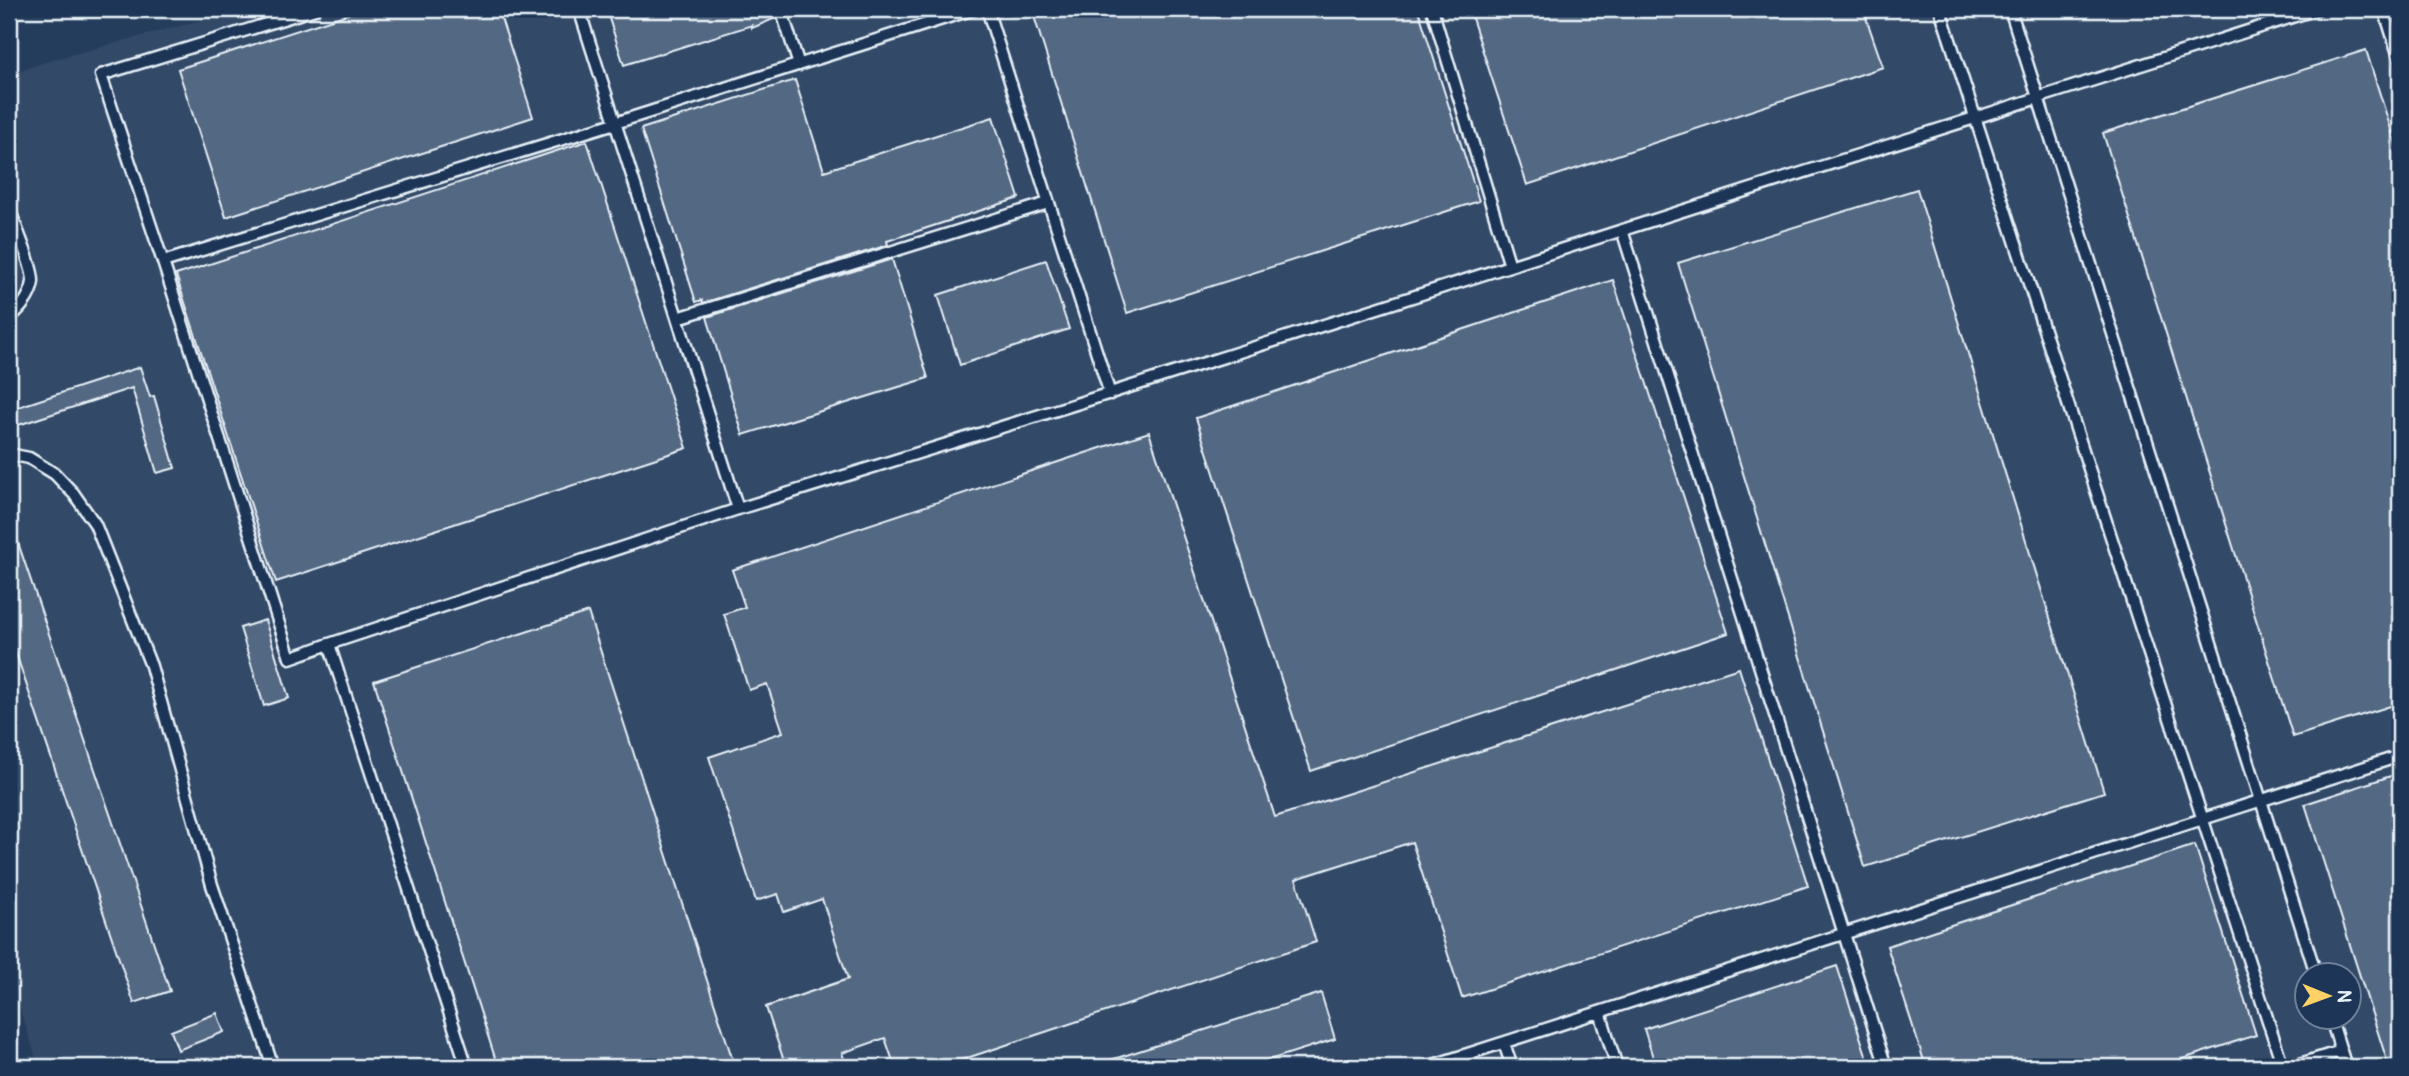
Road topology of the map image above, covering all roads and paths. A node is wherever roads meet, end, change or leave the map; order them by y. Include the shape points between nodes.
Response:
1 (316, 9) edge
2 (579, 9) edge
3 (781, 9) edge
4 (974, 9) edge
5 (986, 9) edge
6 (1432, 9) edge
7 (1940, 9) edge
8 (2010, 9) edge
9 (2316, 9) edge
10 (2384, 9) edge
11 (2400, 60) edge
12 (799, 65) junction
13 (2039, 97) junction
14 (1976, 117) junction
15 (615, 123) junction
16 (1048, 203) junction
17 (9, 208) edge
18 (1622, 230) junction
19 (163, 262) junction
20 (1510, 266) junction
21 (9, 318) edge
22 (678, 318) junction
23 (1110, 394) junction
24 (9, 454) edge
25 (738, 509) junction
26 (329, 644) junction
27 (2400, 756) edge
28 (2261, 800) junction
29 (2203, 819) junction
30 (1845, 934) junction
31 (2311, 960) edge
32 (1600, 1012) junction
33 (2334, 1030) edge
34 (1504, 1043) junction
35 (2341, 1051) junction
36 (272, 1067) edge
37 (467, 1067) edge
38 (1427, 1067) edge
39 (1512, 1067) edge
40 (1617, 1067) edge
41 (1886, 1067) edge
42 (2283, 1067) edge
43 (2291, 1067) edge
44 (2346, 1067) edge

1 - 19 lane via 101,75
2 - 15 lane
3 - 12 lane
4 - 12 lane
5 - 16 lane
6 - 20 lane
7 - 14 lane
8 - 13 lane
9 - 13 lane
10 - 11 lane
12 - 15 lane
13 - 14 lane
13 - 28 lane
14 - 18 lane
14 - 29 lane
15 - 19 lane
15 - 22 lane
16 - 22 lane
16 - 23 lane
17 - 21 lane via 33,281 18,311
18 - 20 lane
18 - 30 lane
19 - 26 lane via 290,658
20 - 23 lane
22 - 25 lane
23 - 25 lane
24 - 36 lane via 29,458 55,474 95,524 150,666 209,873
25 - 26 lane
26 - 37 lane
27 - 28 lane
28 - 29 lane
28 - 31 lane
29 - 30 lane
29 - 42 lane
30 - 32 lane
30 - 41 lane
32 - 34 lane
32 - 40 lane
33 - 35 lane
34 - 38 lane
34 - 39 lane
35 - 43 lane
35 - 44 lane

